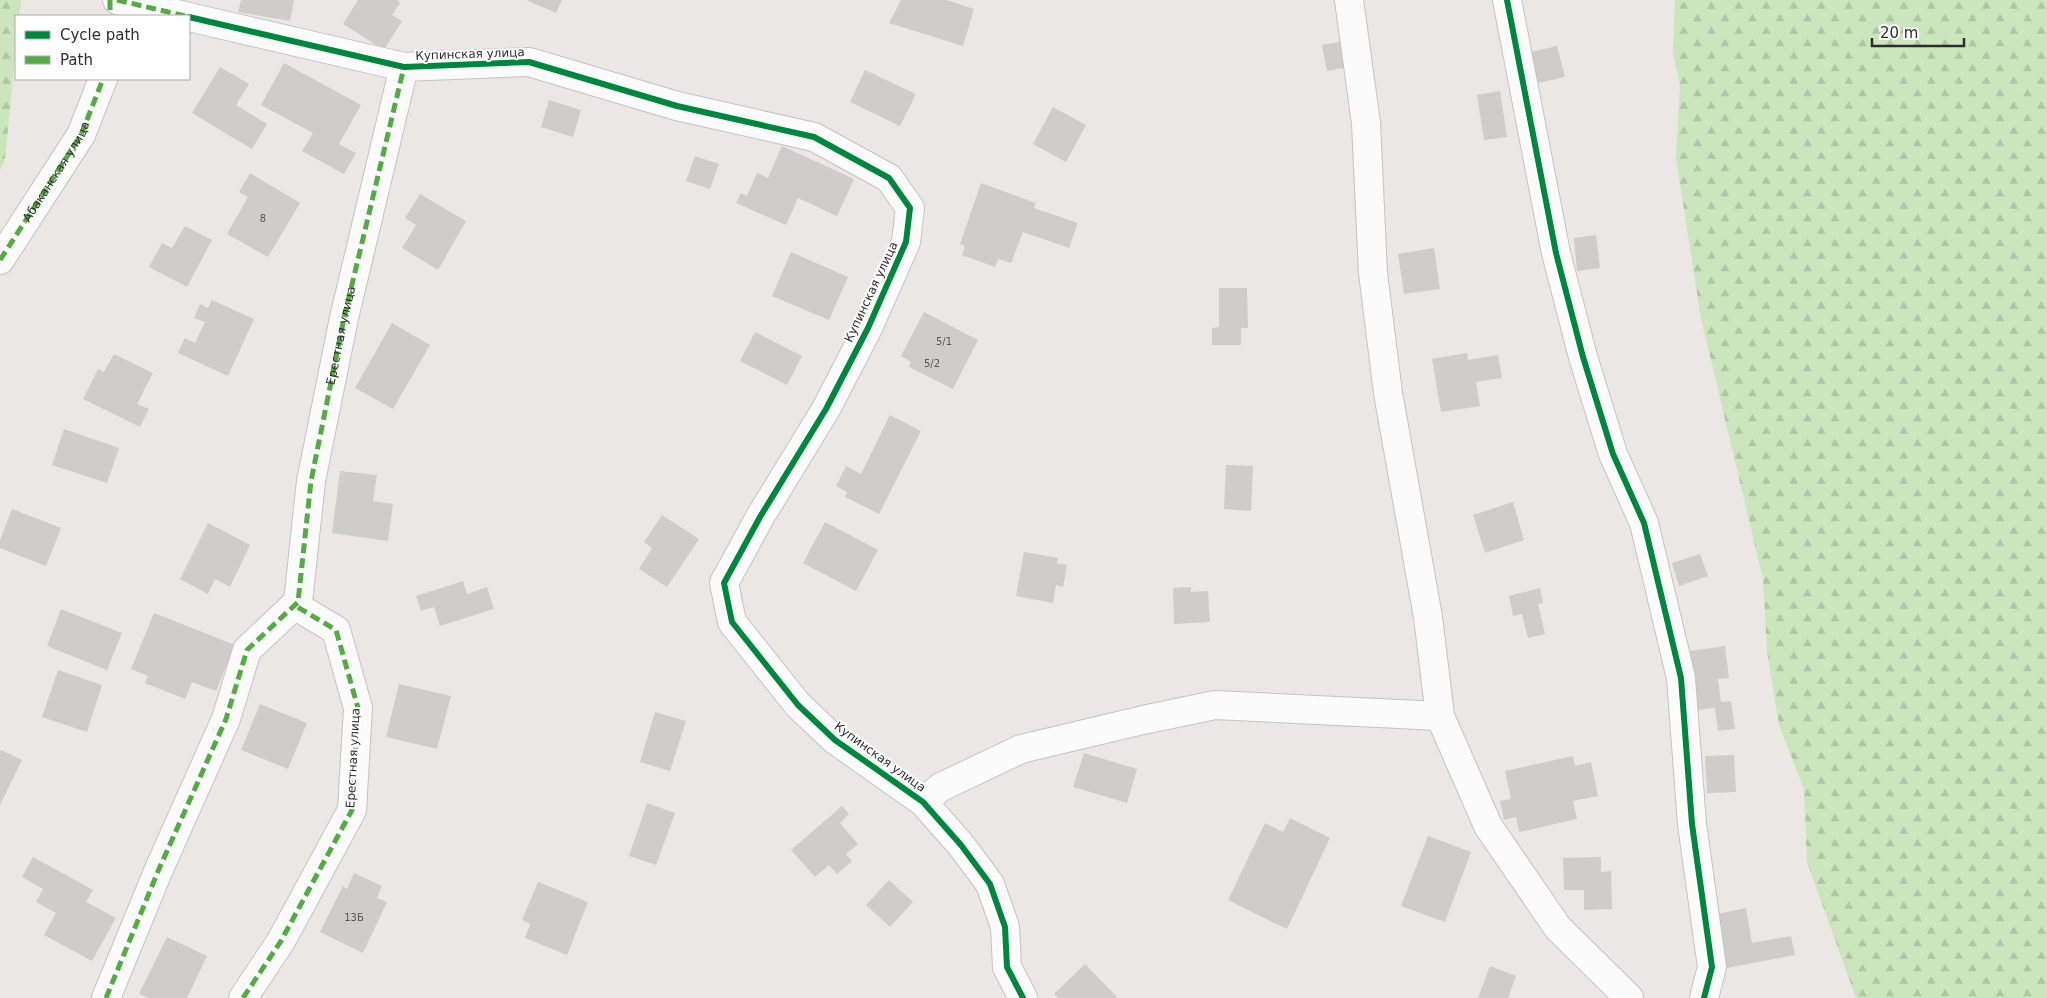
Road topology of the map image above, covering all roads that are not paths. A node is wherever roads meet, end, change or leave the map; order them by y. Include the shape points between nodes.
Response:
1 (110, 0) edge
2 (117, 0) edge
3 (1349, 0) edge
4 (1507, 0) edge
5 (110, 15) edge
6 (181, 15) edge
7 (190, 17) edge
8 (404, 67) junction
9 (103, 80) edge
10 (0, 260) edge
11 (294, 605) junction
12 (1440, 716) junction
13 (923, 802) junction
14 (106, 998) edge
15 (243, 998) edge
16 (1023, 998) edge
17 (1629, 998) edge
18 (1704, 998) edge

1 - 5 street
2 - 6 street
3 - 12 street via 1366,123 1373,273 1386,375 1428,617
4 - 18 street via 1559,263 1583,357 1613,454 1644,523 1681,678 1692,824 1712,967
7 - 8 street, Купинская улица
8 - 11 street, Ерестная улица via 342,328 311,481 298,602
8 - 13 street, Купинская улица via 529,62 677,106 814,137 889,178 910,208 906,242 868,328 826,409 724,583 732,622 798,705 835,740
9 - 10 street, Абаканская улица via 81,135
11 - 14 street via 248,650 226,720
11 - 15 street, Ерестная улица via 336,630 358,708 352,810 281,941
12 - 13 street via 1214,705 1021,749 941,787
12 - 17 street via 1488,826 1558,928
13 - 16 street, Купинская улица via 962,845 990,884 1005,927 1007,967

